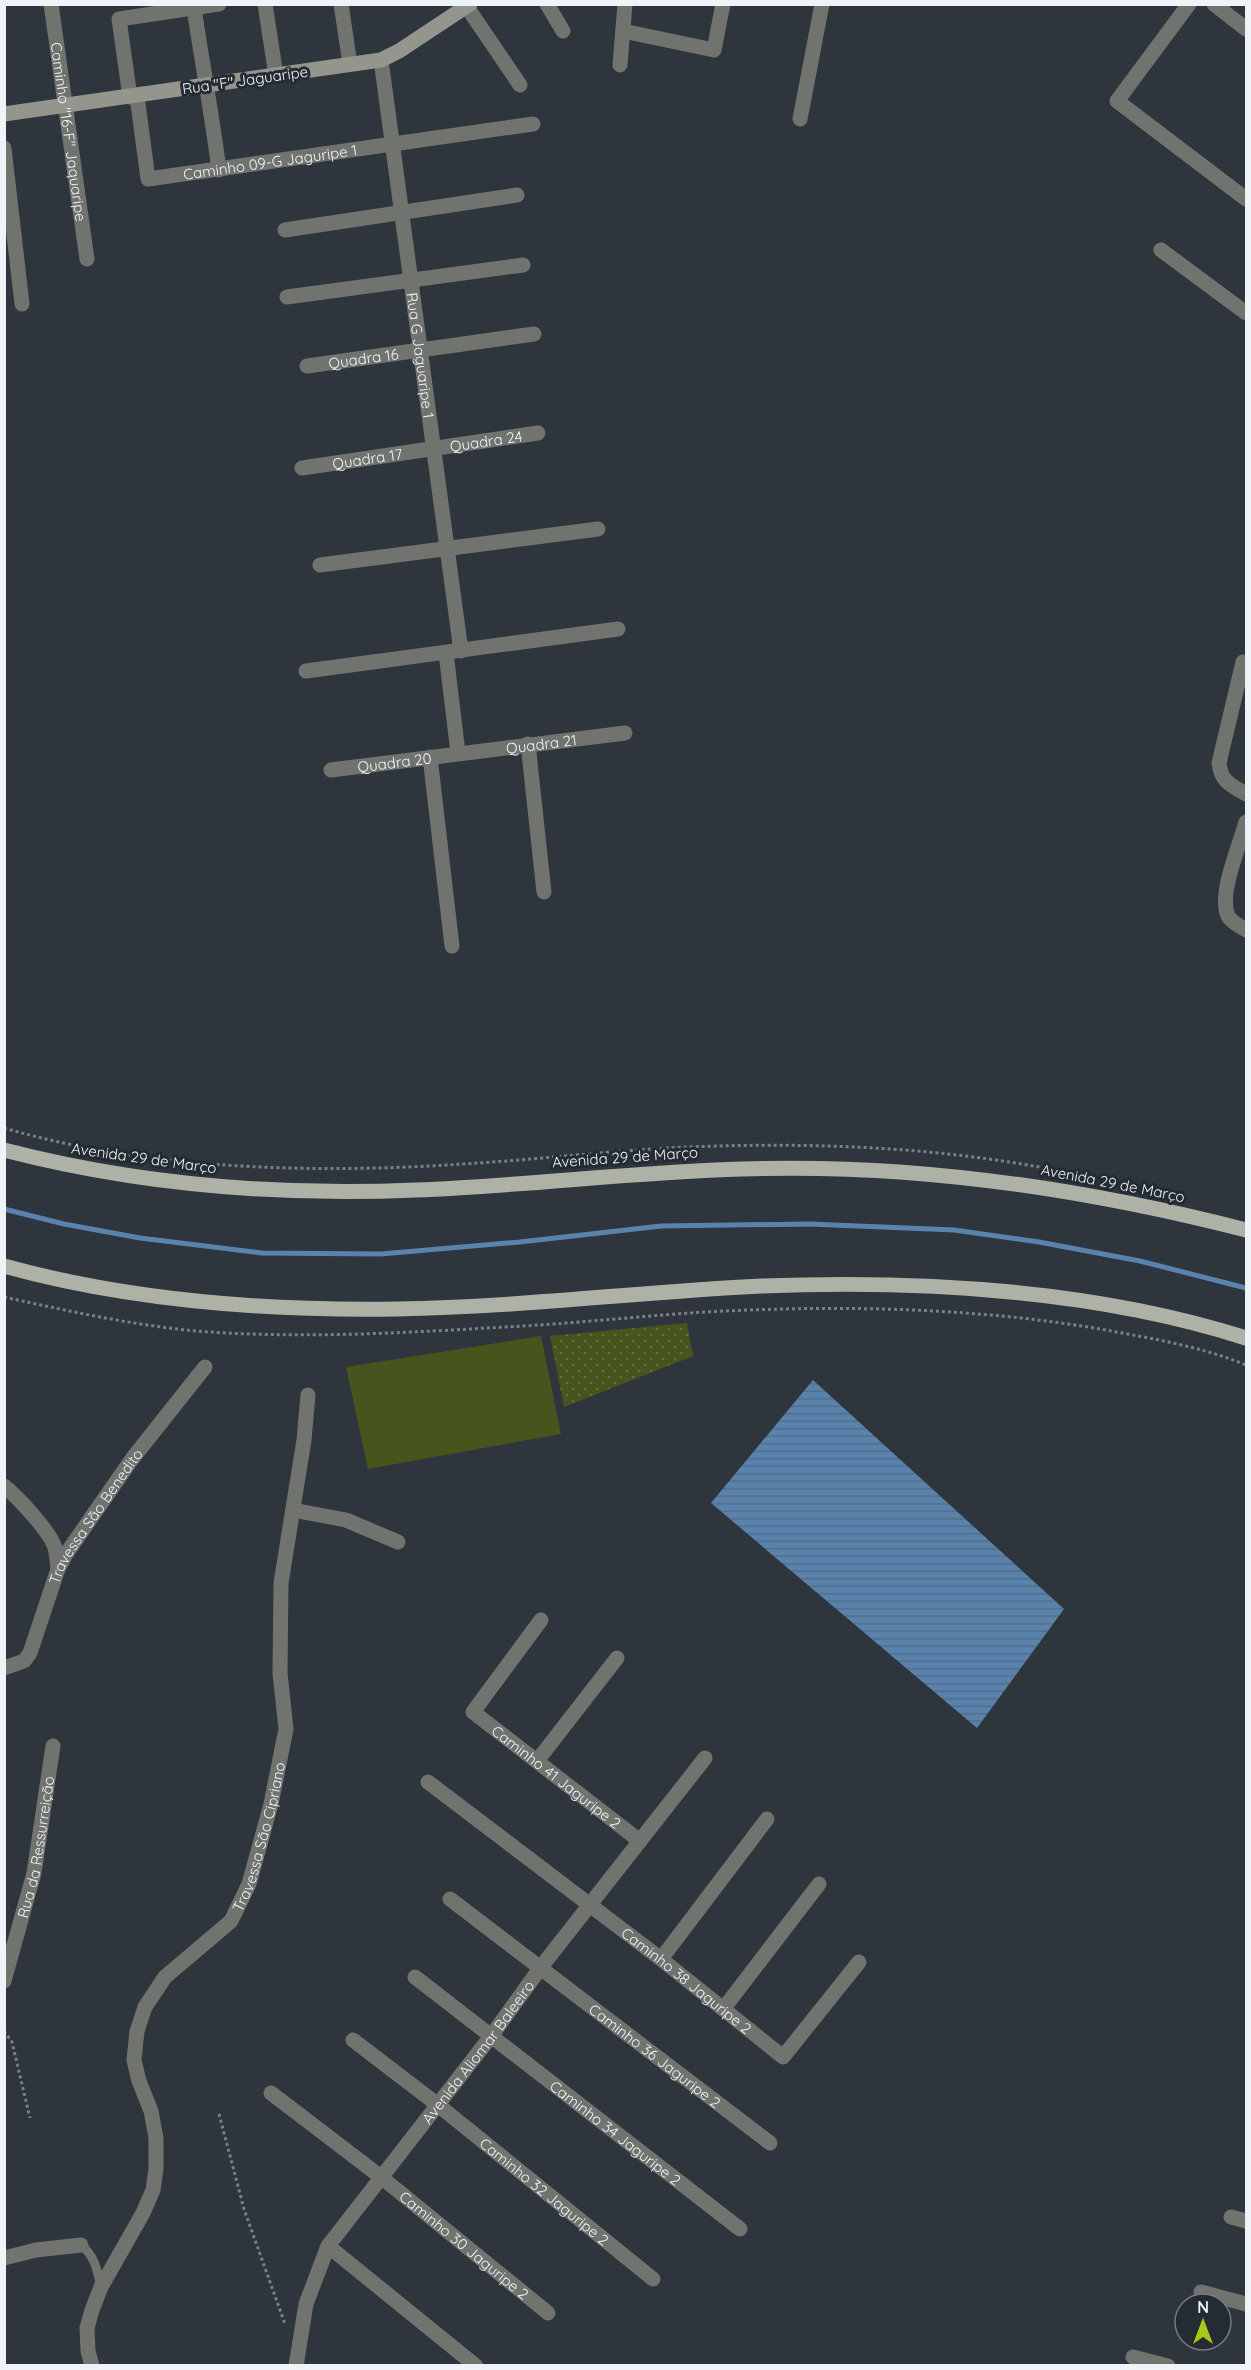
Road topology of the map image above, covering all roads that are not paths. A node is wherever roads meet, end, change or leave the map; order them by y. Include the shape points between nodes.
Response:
1 (51, 4) edge
2 (219, 4) edge
3 (265, 4) edge
4 (341, 4) edge
5 (547, 4) edge
6 (625, 4) edge
7 (723, 4) edge
8 (822, 4) edge
9 (1189, 4) edge
10 (1214, 4) edge
11 (467, 5) edge
12 (194, 8) junction
13 (1246, 29) edge
14 (563, 31) dead end
15 (622, 31) junction
16 (381, 60) junction
17 (350, 64) junction
18 (620, 65) dead end
19 (276, 75) junction
20 (206, 86) junction
21 (520, 86) dead end
22 (134, 96) junction
23 (65, 105) junction
24 (4, 114) edge
25 (800, 119) dead end
26 (533, 124) dead end
27 (392, 146) junction
28 (4, 148) edge
29 (219, 170) junction
30 (517, 195) dead end
31 (1246, 199) edge
32 (401, 214) junction
33 (285, 230) dead end
34 (1161, 250) dead end
35 (87, 260) dead end
36 (523, 265) dead end
37 (411, 282) junction
38 (287, 297) dead end
39 (22, 304) dead end
40 (1246, 313) edge
41 (534, 334) dead end
42 (420, 350) junction
43 (307, 366) dead end
44 (538, 433) dead end
45 (434, 449) junction
46 (302, 468) dead end
47 (598, 529) dead end
48 (448, 548) junction
49 (320, 565) dead end
50 (618, 629) dead end
51 (453, 652) junction
52 (1243, 662) dead end
53 (306, 671) dead end
54 (625, 733) dead end
55 (528, 744) junction
56 (458, 753) junction
57 (430, 757) junction
58 (331, 770) dead end
59 (1246, 794) edge
60 (1246, 822) edge
61 (544, 892) dead end
62 (1246, 930) edge
63 (452, 946) dead end
64 (4, 1150) edge
65 (1246, 1230) edge
66 (9, 1268) edge
67 (1246, 1338) edge
68 (205, 1368) dead end
69 (308, 1395) dead end
70 (4, 1486) edge
71 (293, 1510) junction
72 (398, 1542) dead end
73 (58, 1569) junction
74 (541, 1620) dead end
75 (617, 1658) dead end
76 (4, 1668) edge
77 (53, 1746) dead end
78 (705, 1758) dead end
79 (537, 1761) junction
80 (428, 1782) dead end
81 (767, 1819) dead end
82 (640, 1841) junction
83 (819, 1884) dead end
84 (450, 1899) dead end
85 (590, 1905) junction
86 (661, 1959) junction
87 (859, 1962) dead end
88 (541, 1967) junction
89 (416, 1977) dead end
90 (4, 1981) edge
91 (724, 2008) junction
92 (492, 2035) junction
93 (353, 2040) dead end
94 (271, 2093) dead end
95 (438, 2105) junction
96 (770, 2143) dead end
97 (381, 2177) junction
98 (1231, 2217) dead end
99 (1246, 2221) edge
100 (740, 2229) dead end
101 (81, 2245) joint
102 (328, 2246) junction
103 (4, 2258) edge
104 (653, 2279) dead end
105 (101, 2287) junction
106 (548, 2313) dead end
107 (1134, 2357) dead end
108 (296, 2365) edge
109 (92, 2366) edge
110 (476, 2366) edge
111 (1168, 2366) edge

1 - 23 street, Caminho "16-F" Jaquaripe
2 - 12 street
3 - 19 street
4 - 17 street
5 - 14 street
6 - 15 street
7 - 15 street via 714,50
8 - 25 street
9 - 31 street via 1117,101
10 - 13 street
11 - 16 main road, Rua "F" Jaguaripe
11 - 21 street
12 - 20 street
12 - 22 street via 119,19
15 - 18 street
16 - 17 main road, Rua "F" Jaguaripe
16 - 27 street, Rua G Jaguaripe 1
17 - 19 main road, Rua "F" Jaguaripe
19 - 20 main road, Rua "F" Jaguaripe
20 - 22 main road, Rua "F" Jaguaripe
20 - 29 street
22 - 23 main road, Rua "F" Jaguaripe
22 - 29 street, Caminho 09-G Jaguripe 1 via 148,179
23 - 24 main road, Rua "F" Jaguaripe
23 - 35 street, Caminho "16-F" Jaquaripe
26 - 27 street, Caminho 09-G Jaguripe 1
27 - 29 street, Caminho 09-G Jaguripe 1
27 - 32 street, Rua G Jaguaripe 1
28 - 39 street
30 - 32 street
32 - 33 street
32 - 37 street, Rua G Jaguaripe 1
34 - 40 street
36 - 37 street
37 - 38 street
37 - 42 street, Rua G Jaguaripe 1
41 - 42 street, Quadra 16
42 - 43 street, Quadra 16
42 - 45 street, Rua G Jaguaripe 1
44 - 45 street, Quadra 24
45 - 46 street, Quadra 17
45 - 48 street, Rua G Jaguaripe 1
47 - 48 street
48 - 49 street
48 - 51 street, Rua G Jaguaripe 1
50 - 51 street
51 - 53 street
51 - 56 street, Rua G Jaguaripe 1
52 - 59 street via 1219,763 1225,782
54 - 55 street, Quadra 21
55 - 56 street, Quadra 21
55 - 61 street
56 - 57 street, Quadra 20
57 - 58 street, Quadra 20
57 - 63 street
60 - 62 street via 1226,888 1227,914
64 - 65 main road, Avenida 29 de Março via 135,1178 290,1191 418,1190 744,1168 910,1173 1063,1190
66 - 67 main road via 152,1295 276,1308 400,1309 782,1286 965,1289 1110,1306 1178,1318
68 - 73 street, Travessa São Benedito via 88,1518
69 - 71 street, Travessa São Cipriano
70 - 73 street via 54,1545
71 - 72 street via 346,1520
71 - 105 street, Travessa São Cipriano via 281,1583 279,1624 286,1729 271,1803 249,1884 231,1921 165,1977 145,2007 136,2031 134,2060 152,2111 156,2169 153,2190 143,2213
73 - 76 street, Travessa São Benedito via 30,1653 24,1661
74 - 79 street, Caminho 41 Jaguripe 2 via 473,1712
75 - 79 street
77 - 90 street, Rua da Ressurreição via 34,1872
78 - 82 street, Avenida Aliomar Baleeiro
79 - 82 street, Caminho 41 Jaguripe 2
80 - 85 street
81 - 86 street
82 - 85 street, Avenida Aliomar Baleeiro
83 - 91 street
84 - 88 street, Caminho 36 Jaguripe 2
85 - 86 street, Caminho 38 Jaguripe 2
85 - 88 street, Avenida Aliomar Baleeiro
86 - 91 street, Caminho 38 Jaguripe 2
87 - 91 street, Caminho 38 Jaguripe 2 via 783,2057
88 - 92 street, Avenida Aliomar Baleeiro
88 - 96 street, Caminho 36 Jaguripe 2
89 - 92 street, Caminho 34 Jaguripe 2
92 - 95 street, Avenida Aliomar Baleeiro
92 - 100 street, Caminho 34 Jaguripe 2
93 - 95 street, Caminho 32 Jaguripe 2
94 - 97 street, Caminho 30 Jaguripe 2
95 - 97 street, Avenida Aliomar Baleeiro
95 - 104 street, Caminho 32 Jaguripe 2
97 - 102 street, Avenida Aliomar Baleeiro
97 - 106 street, Caminho 30 Jaguripe 2
98 - 99 street
101 - 103 street
101 - 105 lane via 94,2261
102 - 108 street, Avenida Aliomar Baleeiro via 306,2304
102 - 110 street
105 - 109 street, Travessa São Cipriano via 87,2328
107 - 111 street

